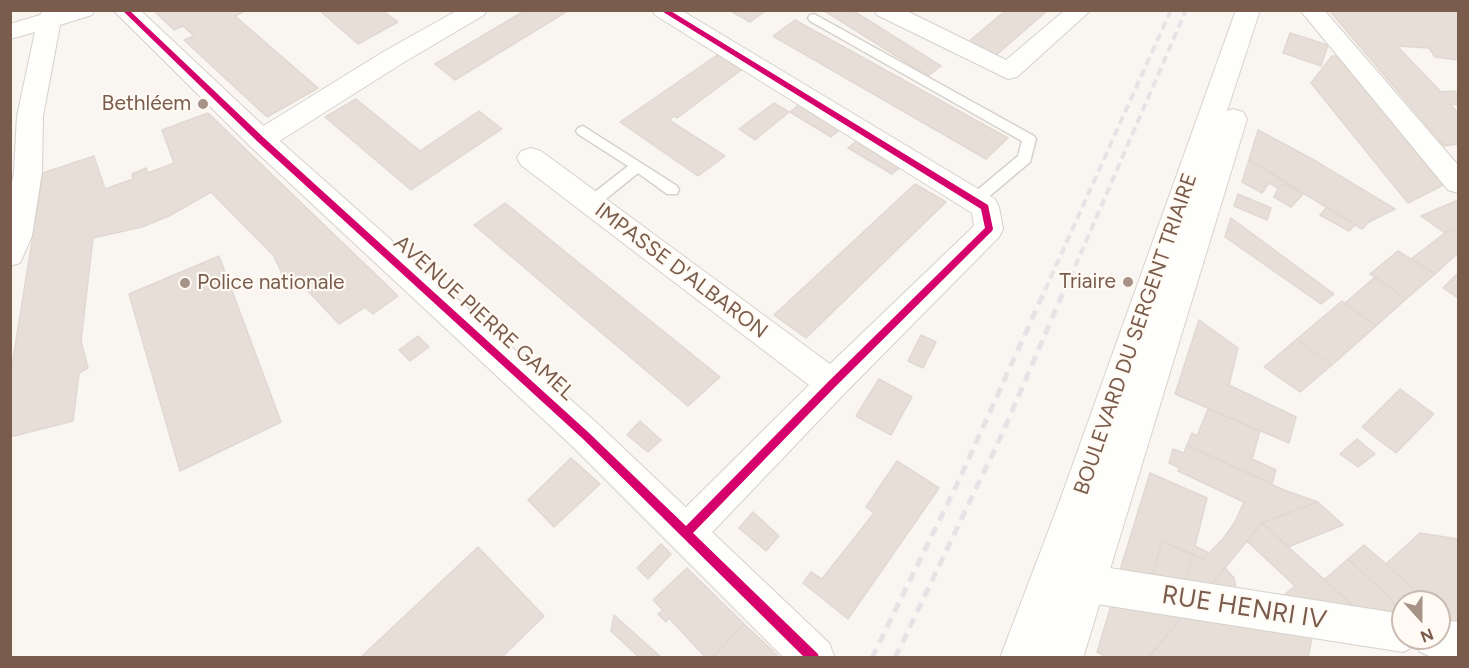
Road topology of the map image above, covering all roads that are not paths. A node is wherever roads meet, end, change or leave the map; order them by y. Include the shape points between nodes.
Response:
1 (84, 10) edge
2 (125, 10) edge
3 (476, 10) edge
4 (663, 10) edge
5 (885, 10) edge
6 (1080, 10) edge
7 (1248, 10) edge
8 (1271, 10) edge
9 (1311, 10) edge
10 (50, 14) edge
11 (813, 18) dead end
12 (10, 32) edge
13 (583, 131) dead end
14 (261, 140) junction
15 (531, 158) dead end
16 (639, 166) junction
17 (16, 168) edge
18 (1458, 183) edge
19 (672, 190) dead end
20 (974, 201) junction
21 (591, 203) junction
22 (10, 255) edge
23 (832, 384) junction
24 (687, 532) junction
25 (1084, 583) junction
26 (1391, 631) edge
27 (814, 657) edge
28 (1021, 657) edge
29 (1062, 657) edge

1 - 10 street
2 - 14 main road, AVENUE PIERRE GAMEL
3 - 14 street
4 - 20 street
5 - 6 street via 1008,71
7 - 28 main road, BOULEVARD DU SERGENT TRIAIRE
8 - 25 main road, BOULEVARD DU SERGENT TRIAIRE
9 - 18 street
10 - 12 street
10 - 17 street
11 - 20 lane via 1029,139 1024,158
13 - 16 lane
14 - 24 main road, AVENUE PIERRE GAMEL
15 - 21 street, IMPASSE D'ALBARON
16 - 19 lane
16 - 21 lane
17 - 22 street via 17,236
20 - 23 street via 985,207 989,229
21 - 23 street, IMPASSE D'ALBARON
23 - 24 street
24 - 27 main road, AVENUE PIERRE GAMEL
25 - 26 street, RUE HENRI IV
25 - 29 main road, BOULEVARD DU SERGENT TRIAIRE

